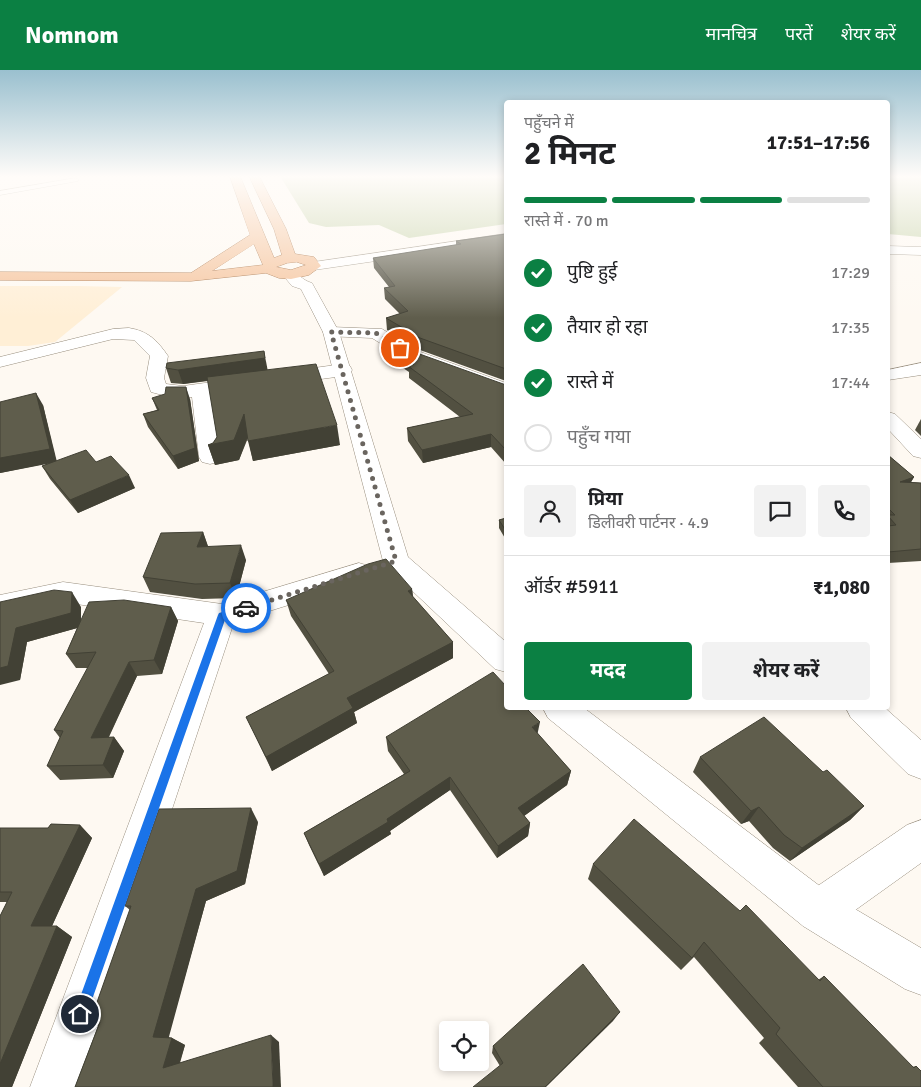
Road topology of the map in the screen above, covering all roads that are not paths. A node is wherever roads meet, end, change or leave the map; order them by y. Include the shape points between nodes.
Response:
1 (252, 223) edge
2 (277, 223) edge
3 (257, 236) junction
4 (504, 238) edge
5 (890, 250) edge
6 (921, 251) edge
7 (290, 258) junction
8 (269, 267) junction
9 (304, 274) junction
10 (0, 276) edge
11 (191, 277) junction
12 (331, 332) junction
13 (0, 362) edge
14 (921, 369) edge
15 (342, 370) junction
16 (890, 375) edge
17 (504, 389) edge
18 (202, 390) junction
19 (890, 420) edge
20 (890, 421) edge
21 (921, 426) edge
22 (921, 451) edge
23 (210, 457) dead end
24 (396, 561) junction
25 (0, 606) edge
26 (222, 615) junction
27 (504, 658) edge
28 (563, 710) edge
29 (865, 710) edge
30 (921, 763) edge
31 (921, 838) edge
32 (818, 911) junction
33 (921, 973) edge
34 (55, 1087) edge

1 - 3 main road
2 - 7 main road
3 - 8 main road
3 - 11 main road
4 - 9 street
5 - 6 street
7 - 8 main road
7 - 9 main road via 309,260
8 - 9 main road via 279,274
8 - 11 main road
9 - 12 street
10 - 11 main road
12 - 15 street
12 - 17 street via 376,333 412,355
13 - 18 street via 130,332 152,345 159,356 155,378 158,388 170,392
14 - 16 street
15 - 18 street
15 - 24 street
18 - 23 street
19 - 21 street
20 - 22 street
24 - 26 street
24 - 27 street
25 - 26 street via 63,592
26 - 34 street
28 - 32 street
29 - 30 street
31 - 32 street
32 - 33 street

